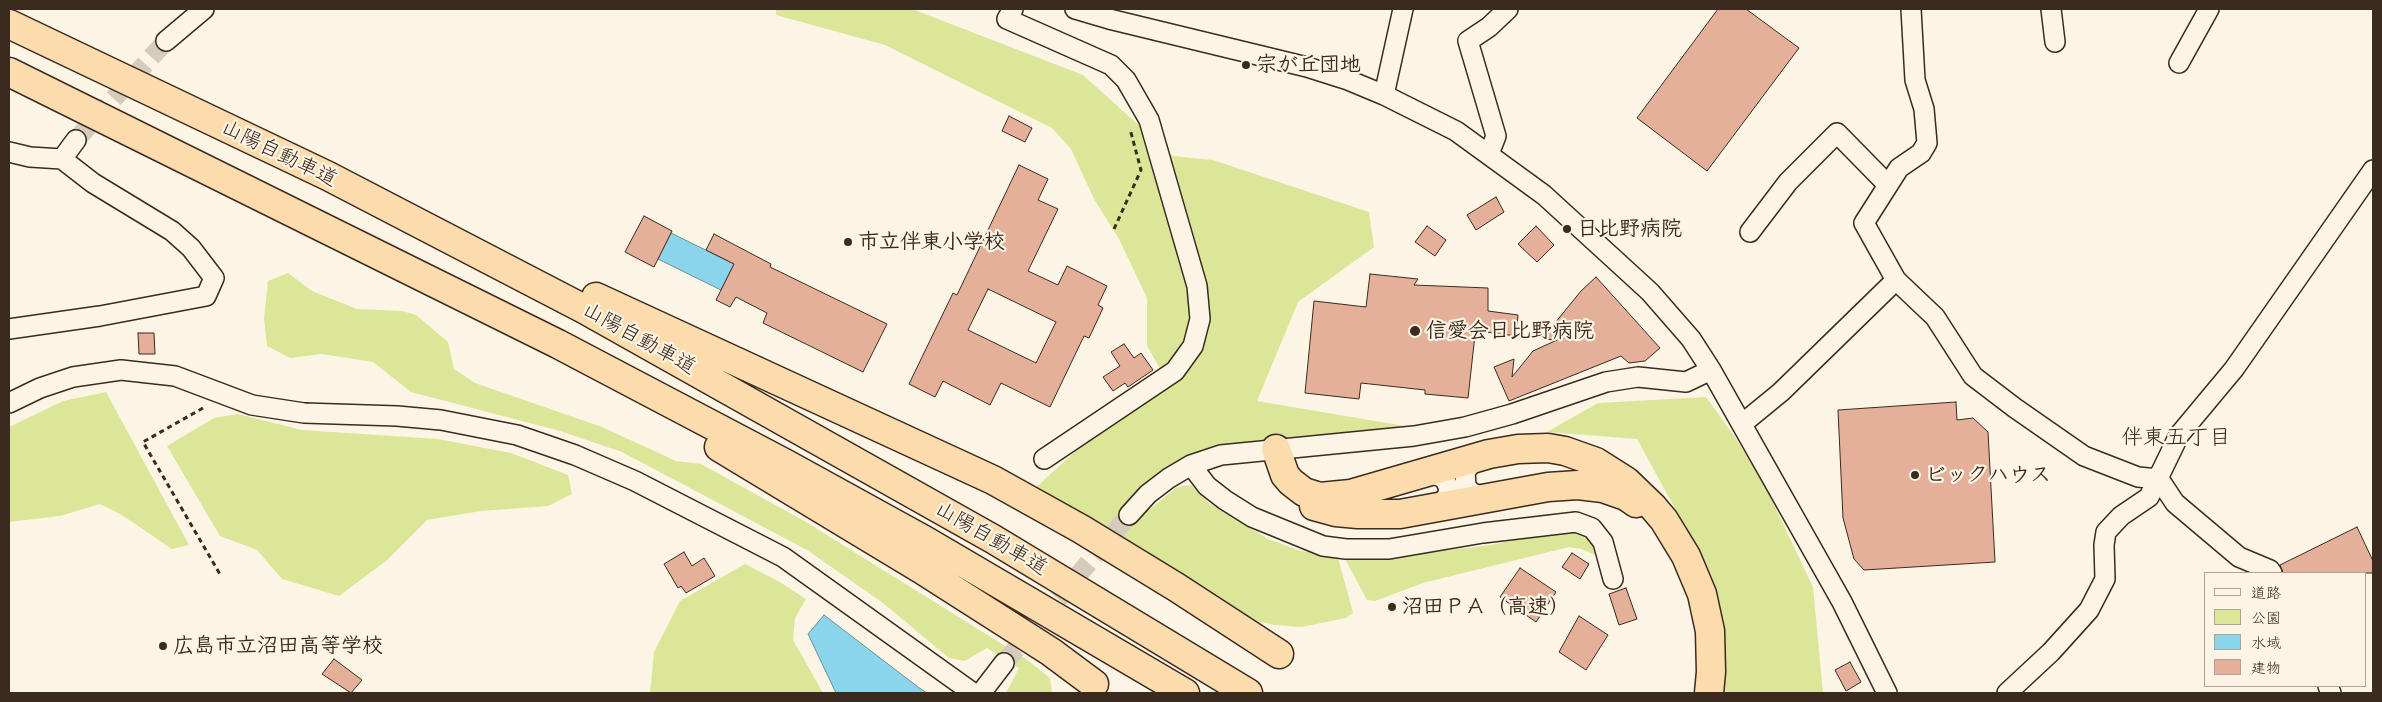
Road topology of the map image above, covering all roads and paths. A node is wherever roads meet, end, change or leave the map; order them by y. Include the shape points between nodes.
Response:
1 (204, 9) edge
2 (1013, 9) edge
3 (1075, 9) edge
4 (1403, 9) edge
5 (1508, 9) edge
6 (1911, 9) edge
7 (2051, 9) edge
8 (2209, 9) edge
9 (9, 24) edge
10 (166, 41) tunnel mouth
11 (2055, 42) dead end
12 (2179, 62) dead end
13 (9, 72) edge
14 (1384, 94) junction
15 (1132, 124) dead end
16 (76, 140) tunnel mouth
17 (9, 152) edge
18 (1489, 154) junction
19 (62, 159) junction
20 (2373, 170) edge
21 (328, 176) junction
22 (1888, 185) junction
23 (1114, 229) dead end
24 (1750, 232) dead end
25 (1896, 280) junction
26 (9, 329) edge
27 (558, 344) junction
28 (1711, 370) junction
29 (9, 403) edge
30 (203, 408) dead end
31 (1742, 424) junction
32 (1276, 449) junction
33 (1476, 458) junction
34 (1044, 459) dead end
35 (1191, 465) junction
36 (1428, 472) junction
37 (2159, 479) junction
38 (1486, 499) junction
39 (1438, 508) junction
40 (1129, 515) tunnel mouth
41 (2271, 572) edge
42 (221, 576) dead end
43 (1613, 579) dead end
44 (1279, 654) dead end
45 (1004, 663) tunnel mouth
46 (1094, 684) dead end
47 (973, 693) edge
48 (981, 693) edge
49 (1185, 693) edge
50 (1248, 693) edge
51 (1701, 693) edge
52 (1709, 693) edge
53 (1887, 693) edge
54 (2007, 693) edge

1 - 10 street
2 - 34 street via 1007,19 1111,65 1126,80 1149,120 1197,286 1200,319 1193,346 1175,371
3 - 14 street via 1307,67
4 - 14 street
5 - 18 street via 1490,27 1468,41 1496,136
6 - 22 street via 1915,80 1924,109 1926,143 1921,153 1899,168
7 - 11 street
8 - 12 street
9 - 21 highway, 山陽自動車道
13 - 27 highway, 山陽自動車道
14 - 18 street via 1456,131
15 - 23 path via 1130,129 1142,170
16 - 19 street
17 - 19 street via 30,158
18 - 28 street via 1544,195 1650,292 1691,339
19 - 26 street via 93,184 172,231 191,248 214,278 206,296
20 - 37 street via 2234,369 2179,435
21 - 44 highway via 993,480 1176,587
21 - 50 highway, 山陽自動車道 via 584,309 844,454 1108,607
22 - 24 street via 1837,133 1788,182
22 - 25 street via 1864,223
25 - 31 street via 1781,392
25 - 37 street via 1935,317 1973,376 2014,408 2084,456 2138,477
27 - 46 highway via 766,477 921,569 1051,652
27 - 49 highway, 山陽自動車道 via 926,541
28 - 31 street
28 - 32 street via 1686,382 1638,377 1606,382 1465,427 1414,436
29 - 47 street via 73,377 121,370 175,376 252,405 304,413 441,420 517,435 635,481 784,557
30 - 42 path via 143,442
31 - 53 street via 1842,602
32 - 35 street via 1221,455
32 - 36 highway via 1285,476 1304,492 1320,497 1351,494
32 - 39 highway via 1288,488 1312,506 1336,512 1380,515
33 - 36 highway
33 - 38 street via 1465,472 1466,486 1470,492
33 - 52 highway via 1518,449 1565,451 1613,472 1646,500 1675,536 1702,594 1711,644
35 - 40 street via 1148,494
35 - 43 street via 1207,486 1225,500 1260,520 1323,546 1389,549 1576,522 1592,528 1603,542
36 - 39 street via 1444,478 1448,486 1449,493
37 - 41 street via 2175,503 2239,557
37 - 54 street via 2149,498 2121,516 2106,532 2105,579 2089,610
38 - 39 highway
38 - 51 highway via 1548,487 1578,485 1609,490 1637,504 1665,536 1695,594 1704,644
45 - 48 street

